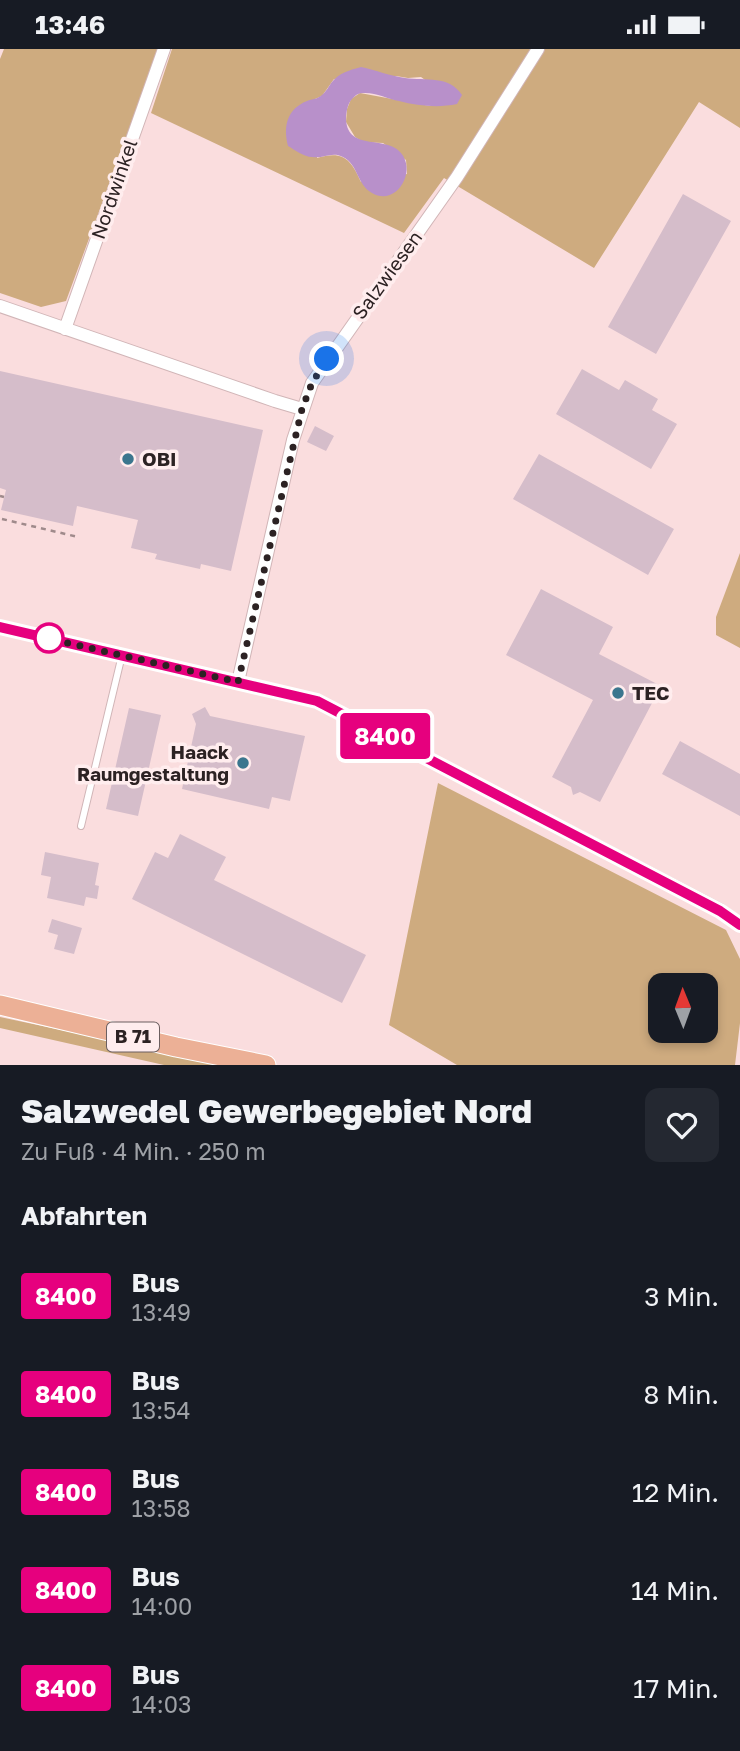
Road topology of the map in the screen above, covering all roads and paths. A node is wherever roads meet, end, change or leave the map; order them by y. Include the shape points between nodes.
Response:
1 (164, 49) edge
2 (538, 49) edge
3 (0, 306) edge
4 (65, 328) junction
5 (302, 409) junction
6 (39, 518) dead end
7 (2, 519) dead end
8 (38, 527) junction
9 (78, 537) dead end
10 (0, 627) edge
11 (122, 655) junction
12 (238, 682) junction
13 (81, 827) dead end
14 (740, 925) edge
15 (0, 1005) edge
16 (266, 1065) edge

1 - 4 street, Nordwinkel
2 - 5 street, Salzwiesen via 457,177 327,359
3 - 4 street
4 - 5 street
5 - 12 street, Salzwiesen
6 - 8 path
7 - 8 path
8 - 9 path
10 - 11 street
11 - 12 street
11 - 13 lane
12 - 14 street via 317,701
15 - 16 main road, B 71

